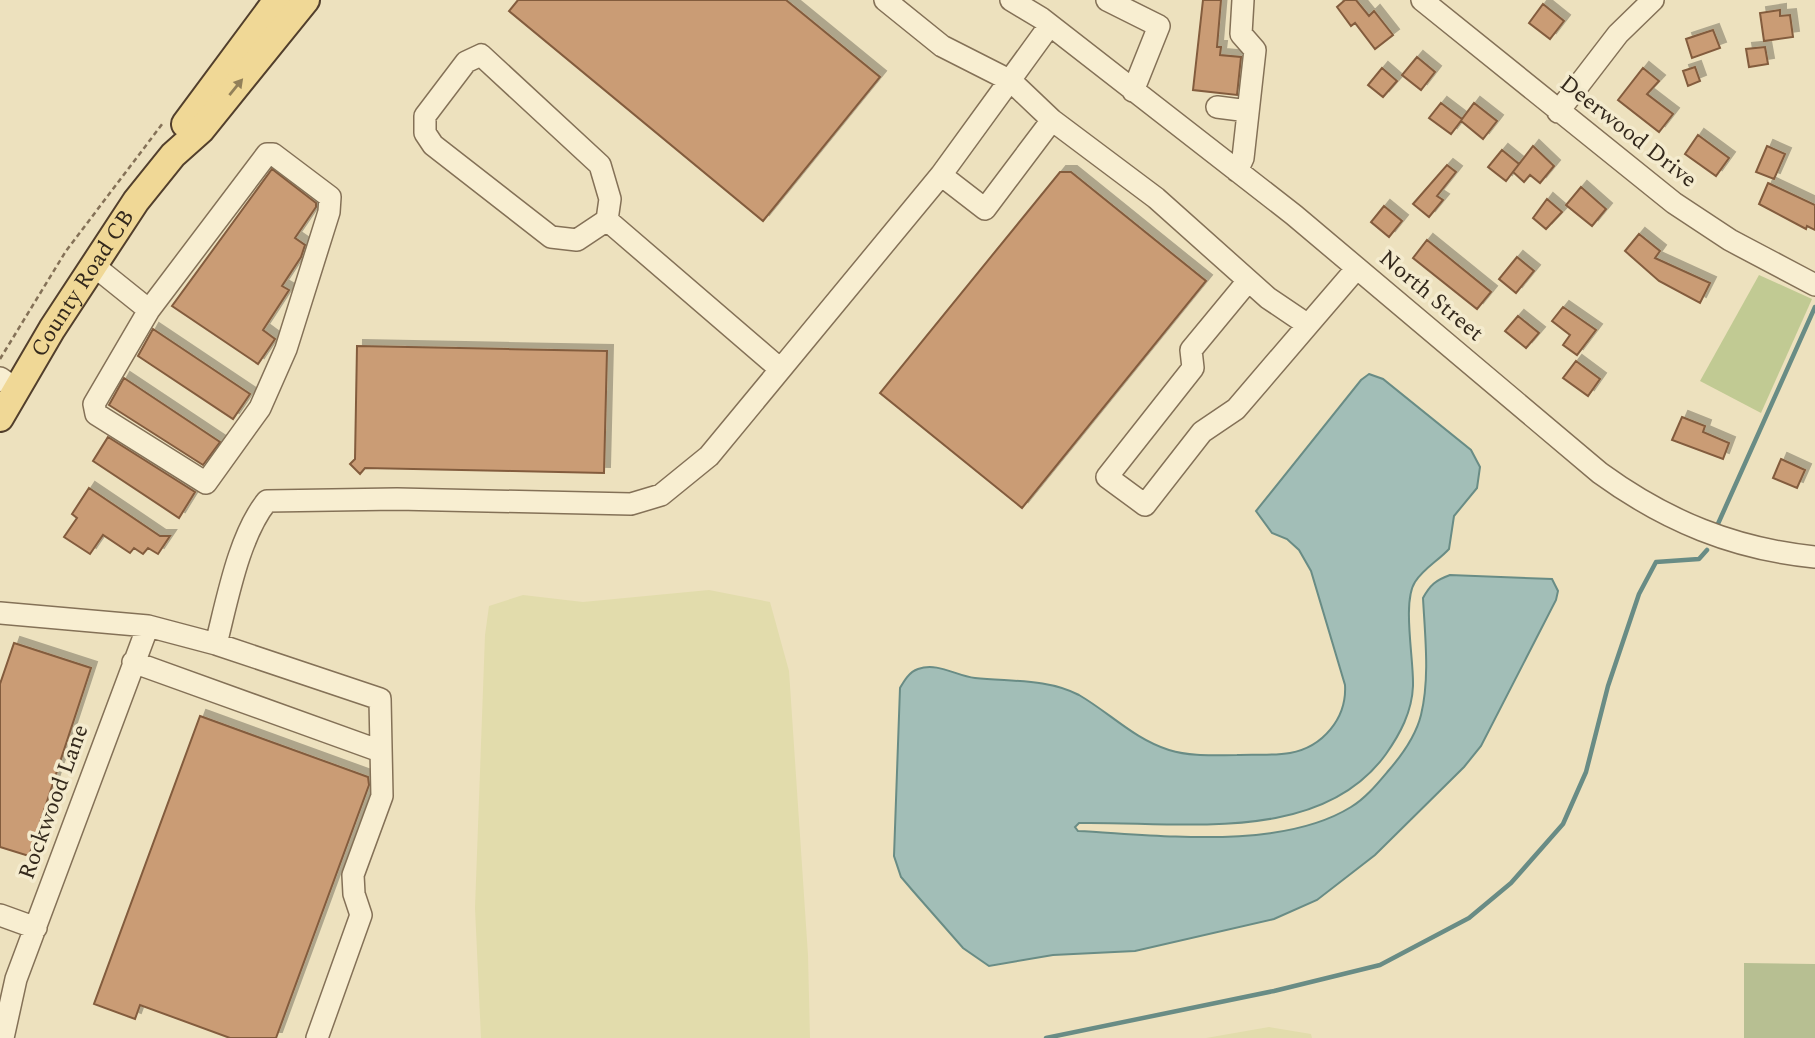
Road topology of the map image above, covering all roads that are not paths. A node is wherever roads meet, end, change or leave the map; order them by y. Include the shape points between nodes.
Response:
1 (277, 0) edge
2 (306, 0) edge
3 (885, 0) edge
4 (1011, 0) edge
5 (1023, 0) edge
6 (1108, 0) edge
7 (1243, 0) edge
8 (1422, 0) edge
9 (1653, 0) edge
10 (1046, 15) edge
11 (1011, 81) junction
12 (1133, 91) junction
13 (1217, 107) dead end
14 (1248, 111) junction
15 (1558, 112) junction
16 (1052, 120) junction
17 (173, 155) junction
18 (1237, 171) junction
19 (941, 175) junction
20 (607, 220) junction
21 (93, 265) junction
22 (1357, 268) junction
23 (1248, 281) junction
24 (1815, 285) edge
25 (149, 310) junction
26 (1308, 325) junction
27 (779, 368) junction
28 (8, 384) edge
29 (0, 418) edge
30 (1815, 557) edge
31 (0, 613) edge
32 (148, 626) junction
33 (216, 645) junction
34 (133, 662) junction
35 (380, 751) junction
36 (0, 915) edge
37 (36, 928) junction
38 (3, 1038) edge
39 (317, 1038) edge

1 - 17 main road, County Road CB via 186,122
17 -> 2 main road, County Road CB via 201,130
3 - 11 street via 942,46
4 - 10 street, North Street
5 - 10 street, North Street
6 - 12 street via 1159,26
7 - 14 street via 1241,34 1255,50
8 - 15 street, Deerwood Drive
9 - 15 street via 1618,34
10 - 11 street
10 - 12 street, North Street
11 - 16 street
11 - 19 street
12 - 18 street, North Street
13 - 14 street
14 - 18 street via 1244,158
15 - 24 street, Deerwood Drive via 1698,219
16 - 19 street via 985,209
16 - 23 street via 1156,198
17 - 21 main road, County Road CB
18 - 22 street, North Street
19 - 27 street
20 - 20 street via 610,199 600,164 481,55 466,62 425,116 425,133 433,145 551,237 577,240
20 - 27 street
21 - 25 street
21 - 28 main road, County Road CB
22 - 26 street
22 - 30 street, North Street via 1633,497 1715,537
23 - 26 street
23 - 26 street via 1191,350 1193,368 1107,477 1145,505 1202,432 1236,409
25 - 25 street via 94,409 206,483 260,408 281,361 330,197 267,154
27 - 33 street via 709,456 661,495 631,504 267,501 258,512 234,576
28 - 29 main road, County Road CB
31 - 32 street
32 - 33 street
32 - 34 street, Rockwood Lane
33 - 35 street via 380,699
34 - 35 street
34 - 37 street, Rockwood Lane
35 - 39 street via 382,796 353,874 361,915
36 - 37 street
37 - 38 street, Rockwood Lane via 16,979

